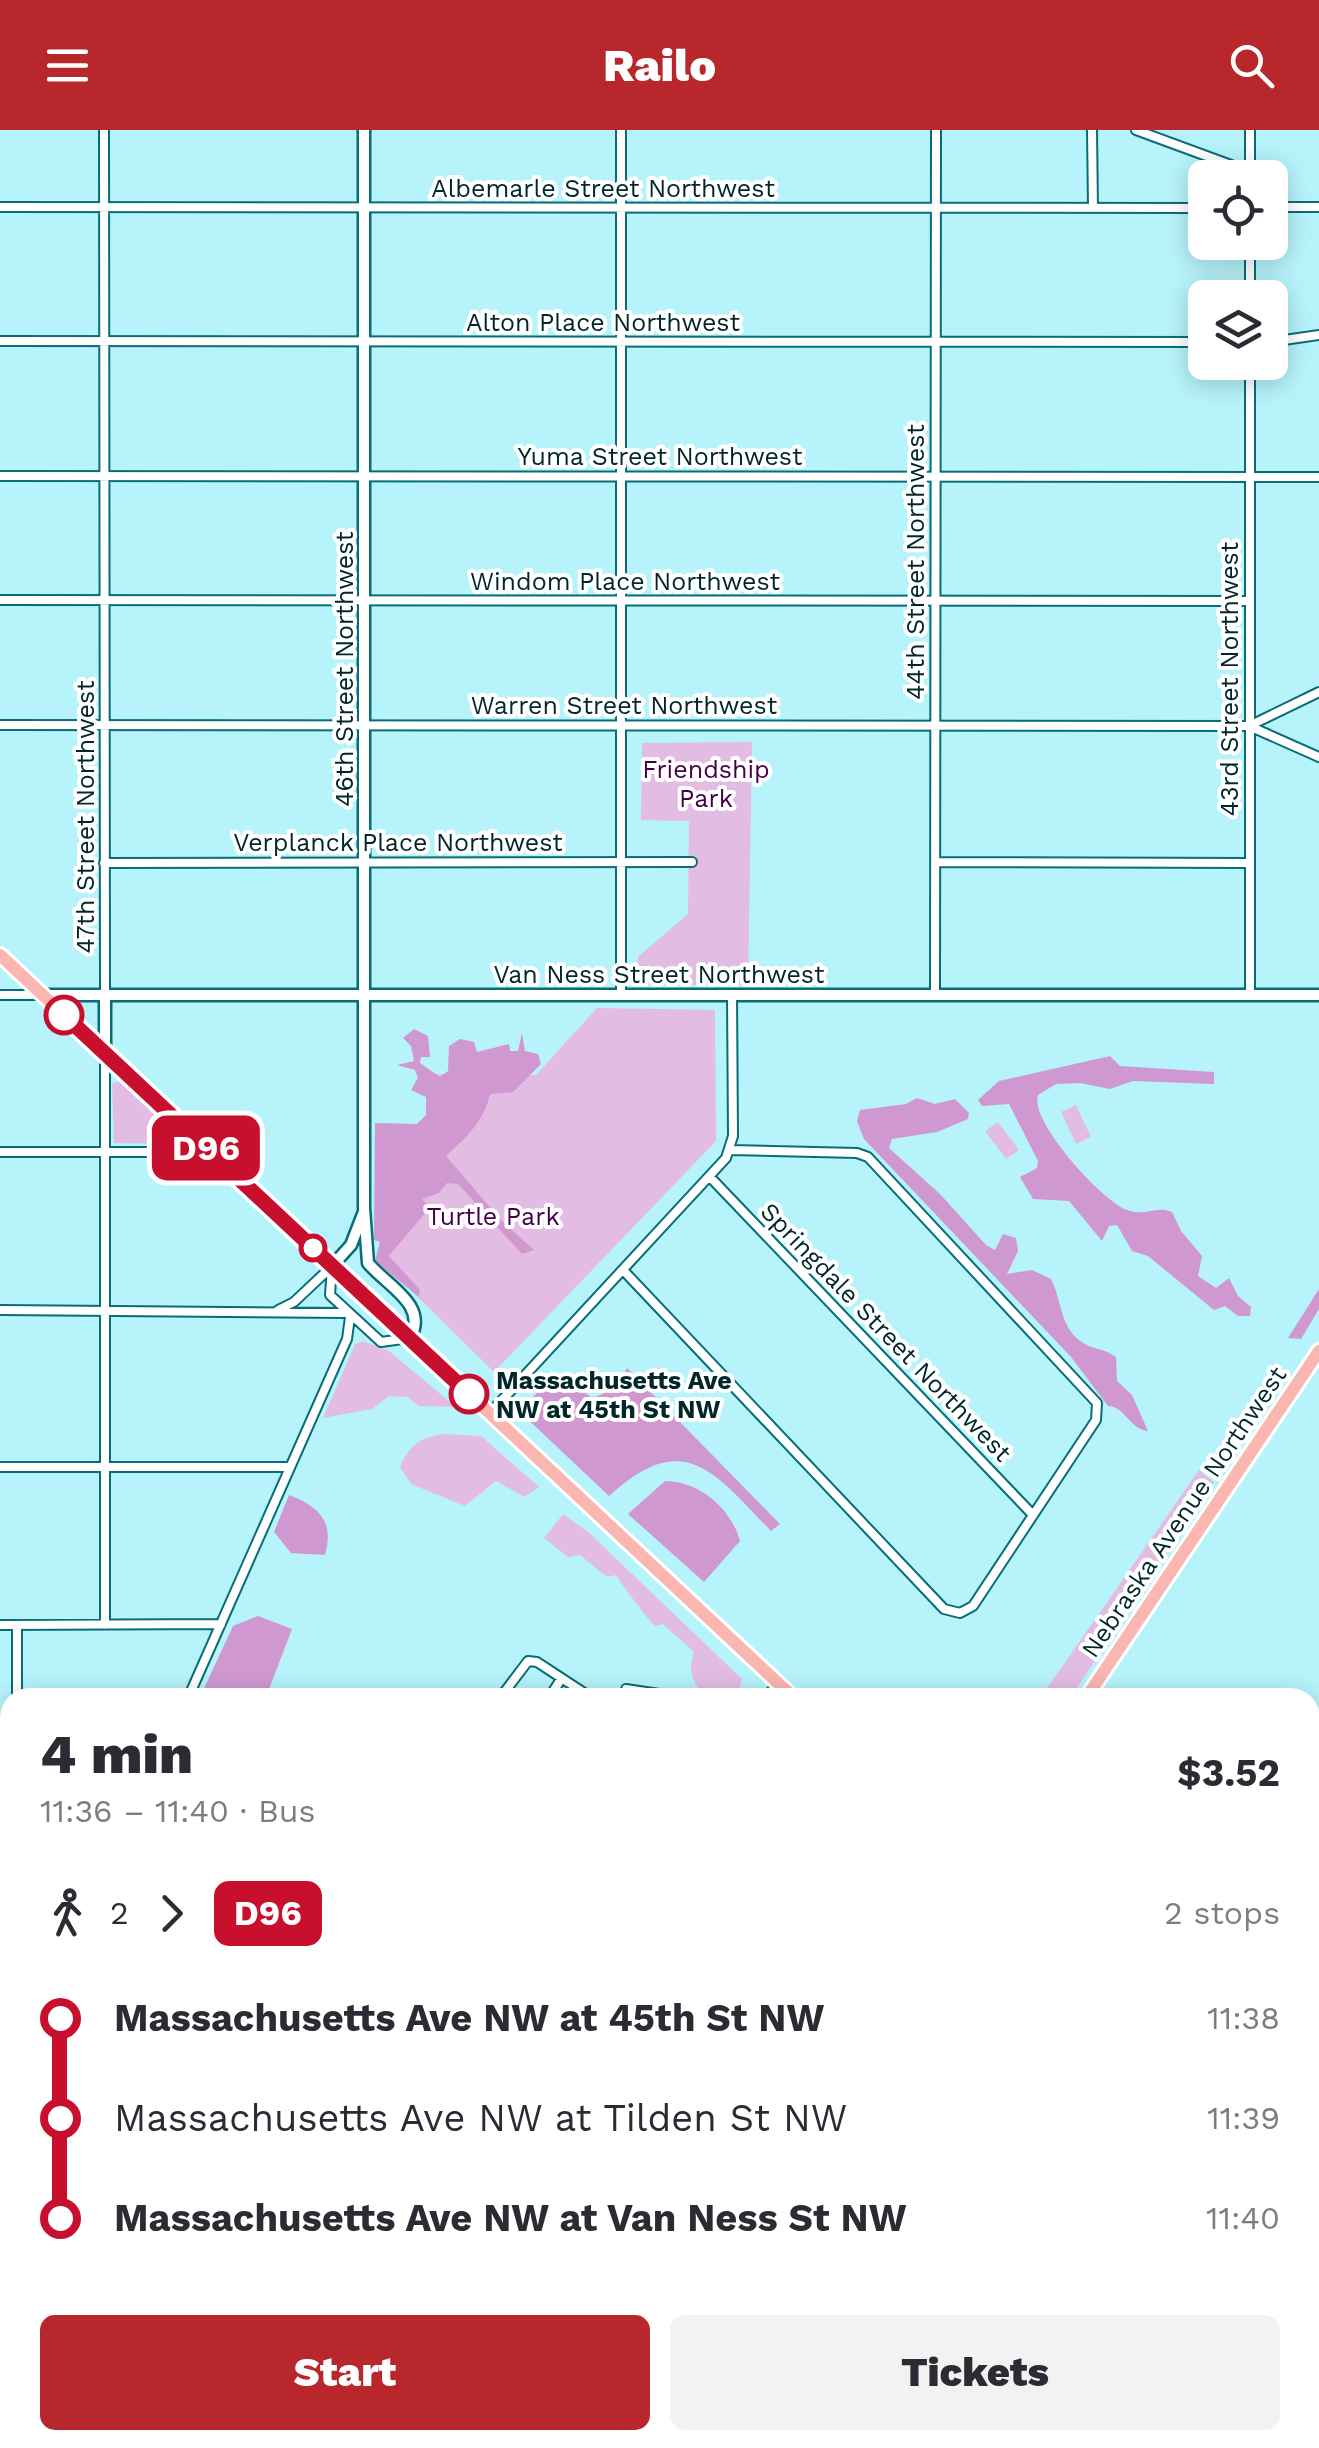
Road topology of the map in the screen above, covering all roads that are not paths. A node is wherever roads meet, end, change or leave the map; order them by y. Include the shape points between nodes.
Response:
1 (104, 130) edge
2 (364, 130) edge
3 (621, 130) edge
4 (936, 130) edge
5 (1092, 130) edge
6 (1136, 130) edge
7 (1250, 130) edge
8 (1214, 160) edge
9 (1250, 160) edge
10 (0, 207) edge
11 (104, 207) junction
12 (364, 207) junction
13 (1319, 207) edge
14 (620, 208) junction
15 (936, 208) junction
16 (1093, 208) junction
17 (1188, 208) edge
18 (1288, 208) edge
19 (1319, 336) edge
20 (1288, 340) edge
21 (0, 341) edge
22 (104, 341) junction
23 (621, 341) junction
24 (364, 342) junction
25 (935, 342) junction
26 (1188, 342) edge
27 (1250, 380) edge
28 (0, 476) edge
29 (104, 476) junction
30 (364, 476) junction
31 (621, 476) junction
32 (935, 476) junction
33 (1250, 477) junction
34 (1319, 477) edge
35 (0, 600) edge
36 (104, 600) junction
37 (364, 601) junction
38 (620, 601) junction
39 (936, 601) junction
40 (1250, 601) junction
41 (1319, 692) edge
42 (0, 725) edge
43 (620, 725) junction
44 (936, 725) junction
45 (104, 726) junction
46 (364, 726) junction
47 (1249, 726) junction
48 (1319, 757) edge
49 (104, 862) junction
50 (364, 862) junction
51 (620, 862) junction
52 (692, 862) dead end
53 (936, 862) junction
54 (1249, 863) junction
55 (0, 955) edge
56 (364, 994) junction
57 (621, 994) junction
58 (732, 994) junction
59 (935, 994) junction
60 (0, 995) edge
61 (42, 995) junction
62 (104, 995) junction
63 (1250, 995) junction
64 (1319, 995) edge
65 (104, 1052) junction
66 (730, 1150) junction
67 (0, 1152) edge
68 (104, 1152) junction
69 (210, 1152) junction
70 (710, 1177) junction
71 (364, 1208) junction
72 (332, 1266) junction
73 (622, 1270) junction
74 (0, 1310) edge
75 (105, 1310) junction
76 (276, 1311) junction
77 (348, 1315) junction
78 (367, 1332) junction
79 (410, 1338) junction
80 (347, 1339) junction
81 (1319, 1352) edge
82 (490, 1413) junction
83 (0, 1467) edge
84 (105, 1467) junction
85 (290, 1468) junction
86 (1034, 1516) junction
87 (105, 1624) junction
88 (220, 1624) junction
89 (0, 1625) edge
90 (17, 1625) junction
91 (562, 1679) junction
92 (779, 1684) junction
93 (17, 1688) edge
94 (192, 1688) edge
95 (508, 1688) edge
96 (556, 1688) edge
97 (576, 1688) edge
98 (775, 1688) edge
99 (783, 1688) edge
100 (1093, 1688) edge

1 - 11 street, 47th Street Northwest
2 - 12 street, 46th Street Northwest
3 - 14 street
4 - 15 street, 44th Street Northwest
5 - 16 street
6 - 8 street
7 - 9 street
10 - 11 street, Albemarle Street Northwest
11 - 12 street, Albemarle Street Northwest
11 - 22 street, 47th Street Northwest
12 - 14 street, Albemarle Street Northwest
12 - 24 street, 46th Street Northwest
13 - 18 street
14 - 15 street, Albemarle Street Northwest
14 - 23 street
15 - 16 street, Albemarle Street Northwest
15 - 25 street, 44th Street Northwest
16 - 17 street, Albemarle Street Northwest
19 - 20 street
21 - 22 street, Alton Place Northwest
22 - 24 street, Alton Place Northwest
22 - 29 street, 47th Street Northwest
23 - 24 street, Alton Place Northwest
23 - 25 street, Alton Place Northwest
23 - 31 street
24 - 30 street, 46th Street Northwest
25 - 26 street, Alton Place Northwest
25 - 32 street, 44th Street Northwest
27 - 33 street, 43rd Street Northwest
28 - 29 street, Yuma Street Northwest
29 - 30 street, Yuma Street Northwest
29 - 36 street, 47th Street Northwest
30 - 31 street, Yuma Street Northwest
30 - 37 street, 46th Street Northwest
31 - 32 street, Yuma Street Northwest
31 - 38 street
32 - 33 street, Yuma Street Northwest
32 - 39 street, 44th Street Northwest
33 - 34 street, Yuma Street Northwest
33 - 40 street, 43rd Street Northwest
35 - 36 street, Windom Place Northwest
36 - 37 street, Windom Place Northwest
36 - 45 street, 47th Street Northwest
37 - 38 street, Windom Place Northwest
37 - 46 street, 46th Street Northwest
38 - 39 street, Windom Place Northwest
38 - 43 street
39 - 40 street, Windom Place Northwest
39 - 44 street, 44th Street Northwest
40 - 47 street, 43rd Street Northwest
41 - 47 street, Warren Street Northwest
42 - 45 street, Warren Street Northwest
43 - 44 street, Warren Street Northwest
43 - 46 street, Warren Street Northwest
43 - 51 street
44 - 47 street, Warren Street Northwest
44 - 53 street, 44th Street Northwest
45 - 46 street, Warren Street Northwest
45 - 49 street, 47th Street Northwest
46 - 50 street, 46th Street Northwest
47 - 48 street, Warren Street Northwest
47 - 54 street, 43rd Street Northwest
49 - 50 street, Verplanck Place Northwest
49 - 62 street, 47th Street Northwest
50 - 51 street, Verplanck Place Northwest
50 - 56 street, 46th Street Northwest
51 - 52 street, Verplanck Place Northwest
51 - 57 street
53 - 54 street
53 - 59 street, 44th Street Northwest
54 - 63 street, 43rd Street Northwest
55 - 61 main road
56 - 57 street, Van Ness Street Northwest
56 - 62 street, Van Ness Street Northwest
56 - 71 street, 46th Street Northwest
57 - 58 street, Van Ness Street Northwest
58 - 59 street, Van Ness Street Northwest
58 - 66 street
59 - 63 street, Van Ness Street Northwest
60 - 61 street, Van Ness Street Northwest
61 - 62 street, Van Ness Street Northwest
61 - 65 main road
62 - 65 street, 47th Street Northwest
63 - 64 street, Van Ness Street Northwest
65 - 68 street, 47th Street Northwest
65 - 69 main road
66 - 70 street
66 - 86 street via 863,1154 1092,1398 1098,1410
67 - 68 street
68 - 69 street
68 - 75 street, 47th Street Northwest
69 - 72 main road
70 - 73 street
70 - 86 street, Springdale Street Northwest
71 - 72 street via 358,1232
71 - 79 street, 46th Street Northwest via 368,1263 415,1310
72 - 76 street
72 - 77 street via 328,1290
72 - 79 main road
73 - 82 street
73 - 86 street via 948,1611 973,1606
74 - 75 street
75 - 76 street
75 - 84 street, 47th Street Northwest
76 - 77 street
77 - 78 street
77 - 80 street
78 - 79 street via 392,1343
78 - 80 street
79 - 82 main road
80 - 85 street
81 - 100 main road, Nebraska Avenue Northwest
82 - 92 main road
83 - 84 street
84 - 85 street
84 - 87 street, 47th Street Northwest
85 - 88 street
87 - 88 street
87 - 90 street
88 - 94 street
89 - 90 street
90 - 93 street
91 - 95 street via 528,1661
91 - 96 street
91 - 97 street
92 - 98 street
92 - 99 main road

